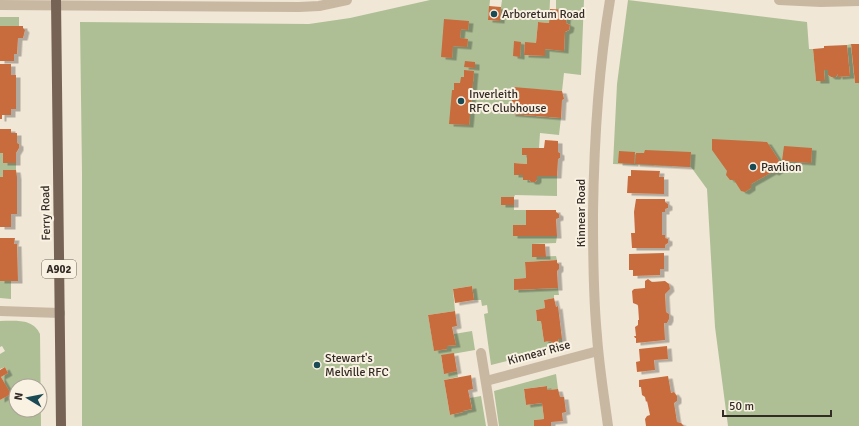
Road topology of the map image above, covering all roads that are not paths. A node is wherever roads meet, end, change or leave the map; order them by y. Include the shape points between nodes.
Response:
1 (347, 0) edge
2 (610, 0) edge
3 (778, 0) edge
4 (859, 1) edge
5 (56, 2) edge
6 (0, 4) edge
7 (0, 311) edge
8 (60, 313) junction
9 (598, 351) junction
10 (481, 353) dead end
11 (486, 381) junction
12 (61, 426) edge
13 (493, 426) edge
14 (608, 426) edge

1 - 5 street via 299,7
2 - 9 street, Kinnear Road via 594,142 594,283
3 - 4 street
5 - 6 street
5 - 8 main road, Ferry Road / A902
7 - 8 street
8 - 12 main road, Ferry Road / A902
9 - 11 street, Kinnear Rise
9 - 14 street, Kinnear Road
10 - 11 street
11 - 13 street

